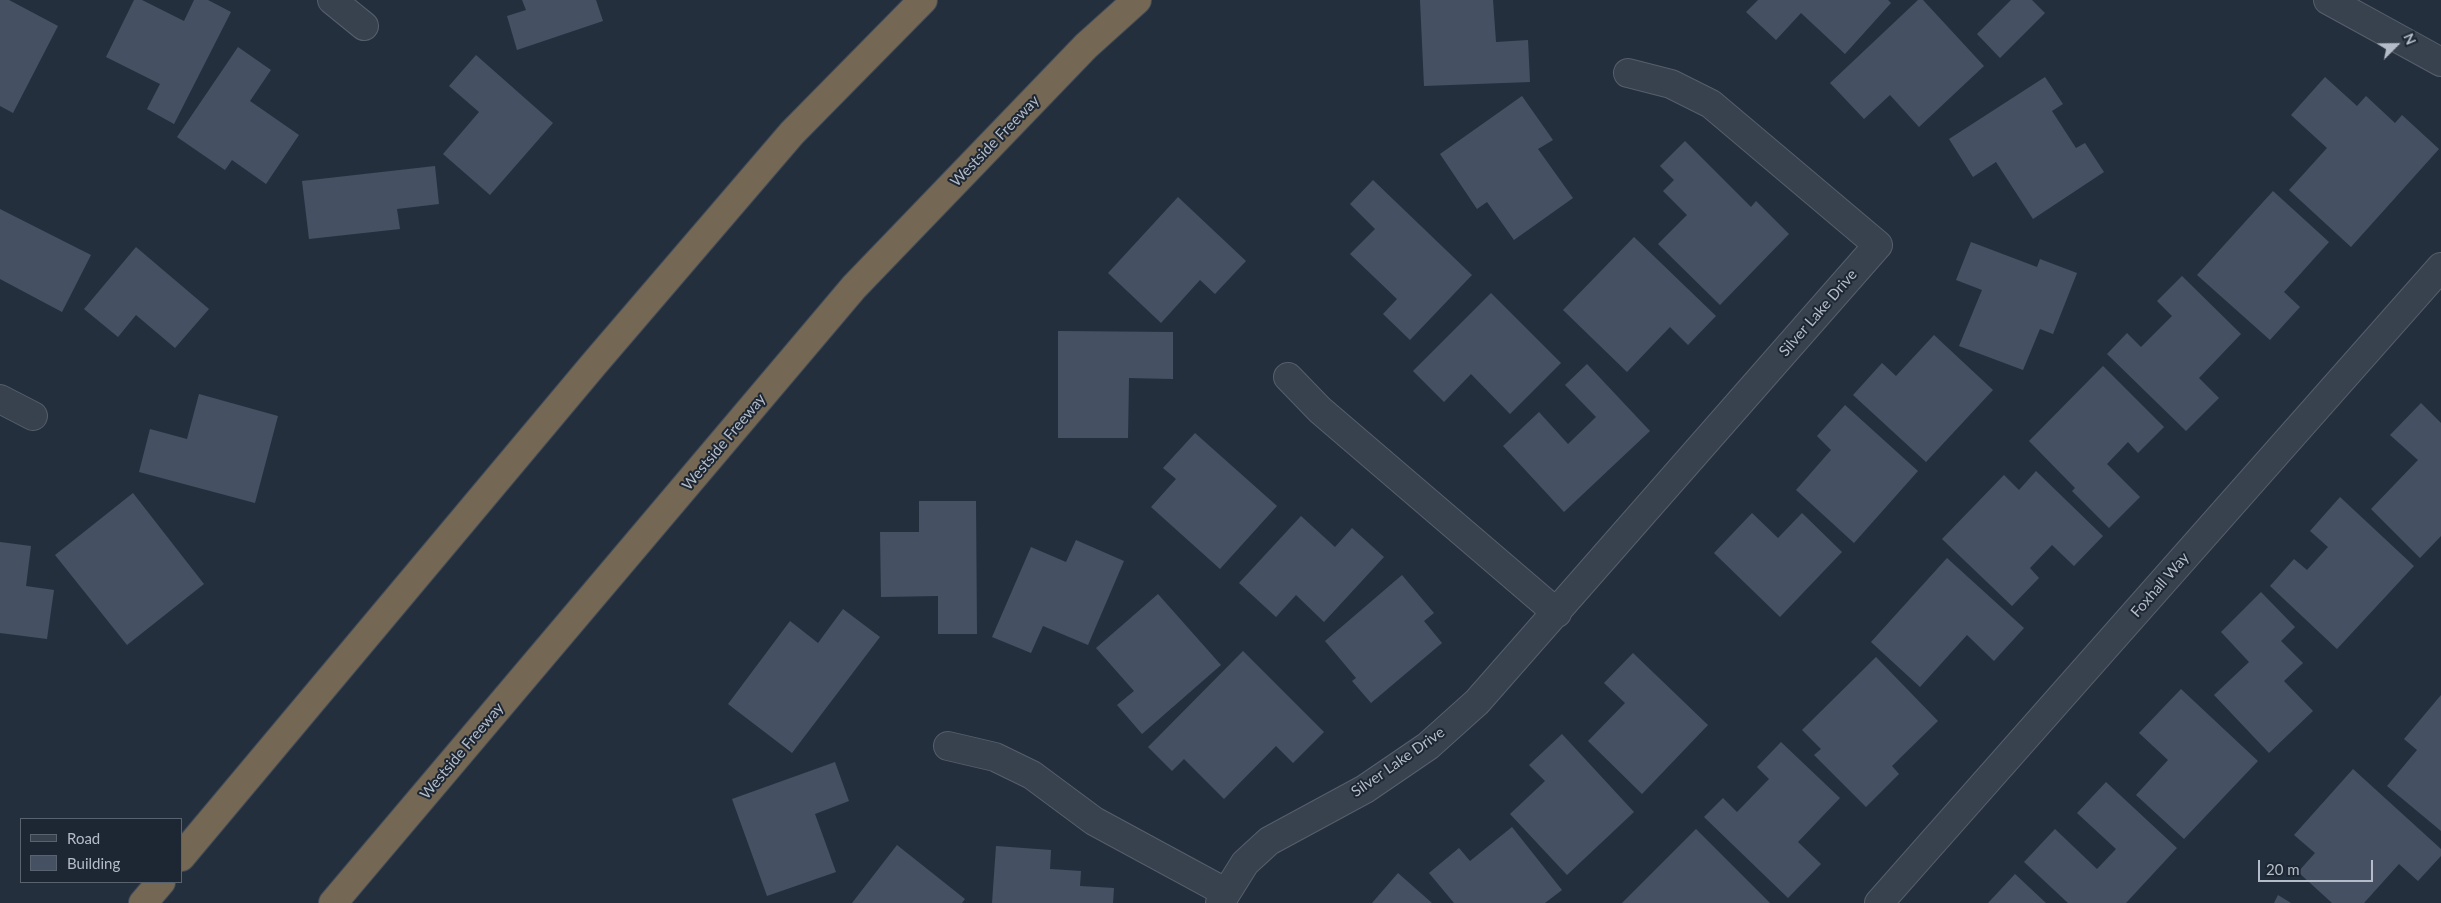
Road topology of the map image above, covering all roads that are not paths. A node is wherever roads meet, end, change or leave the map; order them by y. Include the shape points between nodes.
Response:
1 (332, 0) edge
2 (923, 0) edge
3 (1136, 0) edge
4 (2328, 0) edge
5 (364, 26) dead end
6 (2441, 62) edge
7 (1628, 72) dead end
8 (2441, 267) edge
9 (1288, 377) dead end
10 (0, 399) edge
11 (33, 416) dead end
12 (1557, 613) junction
13 (948, 746) dead end
14 (182, 857) edge
15 (160, 883) edge
16 (1223, 898) edge
17 (143, 903) edge
18 (333, 903) edge
19 (1879, 903) edge

1 - 5 street
2 - 14 highway via 792,133 594,364
3 - 18 highway, Westside Freeway via 1086,46 854,287
4 - 6 street
7 - 12 street, Silver Lake Drive via 1671,84 1711,104 1878,245
8 - 19 street, Foxhall Way
9 - 12 street via 1320,410
10 - 11 street
12 - 16 street, Silver Lake Drive via 1477,702 1428,746 1365,789 1269,841 1245,863
13 - 16 street, Silver Lake Drive via 995,757 1032,775 1094,821
15 - 17 highway

